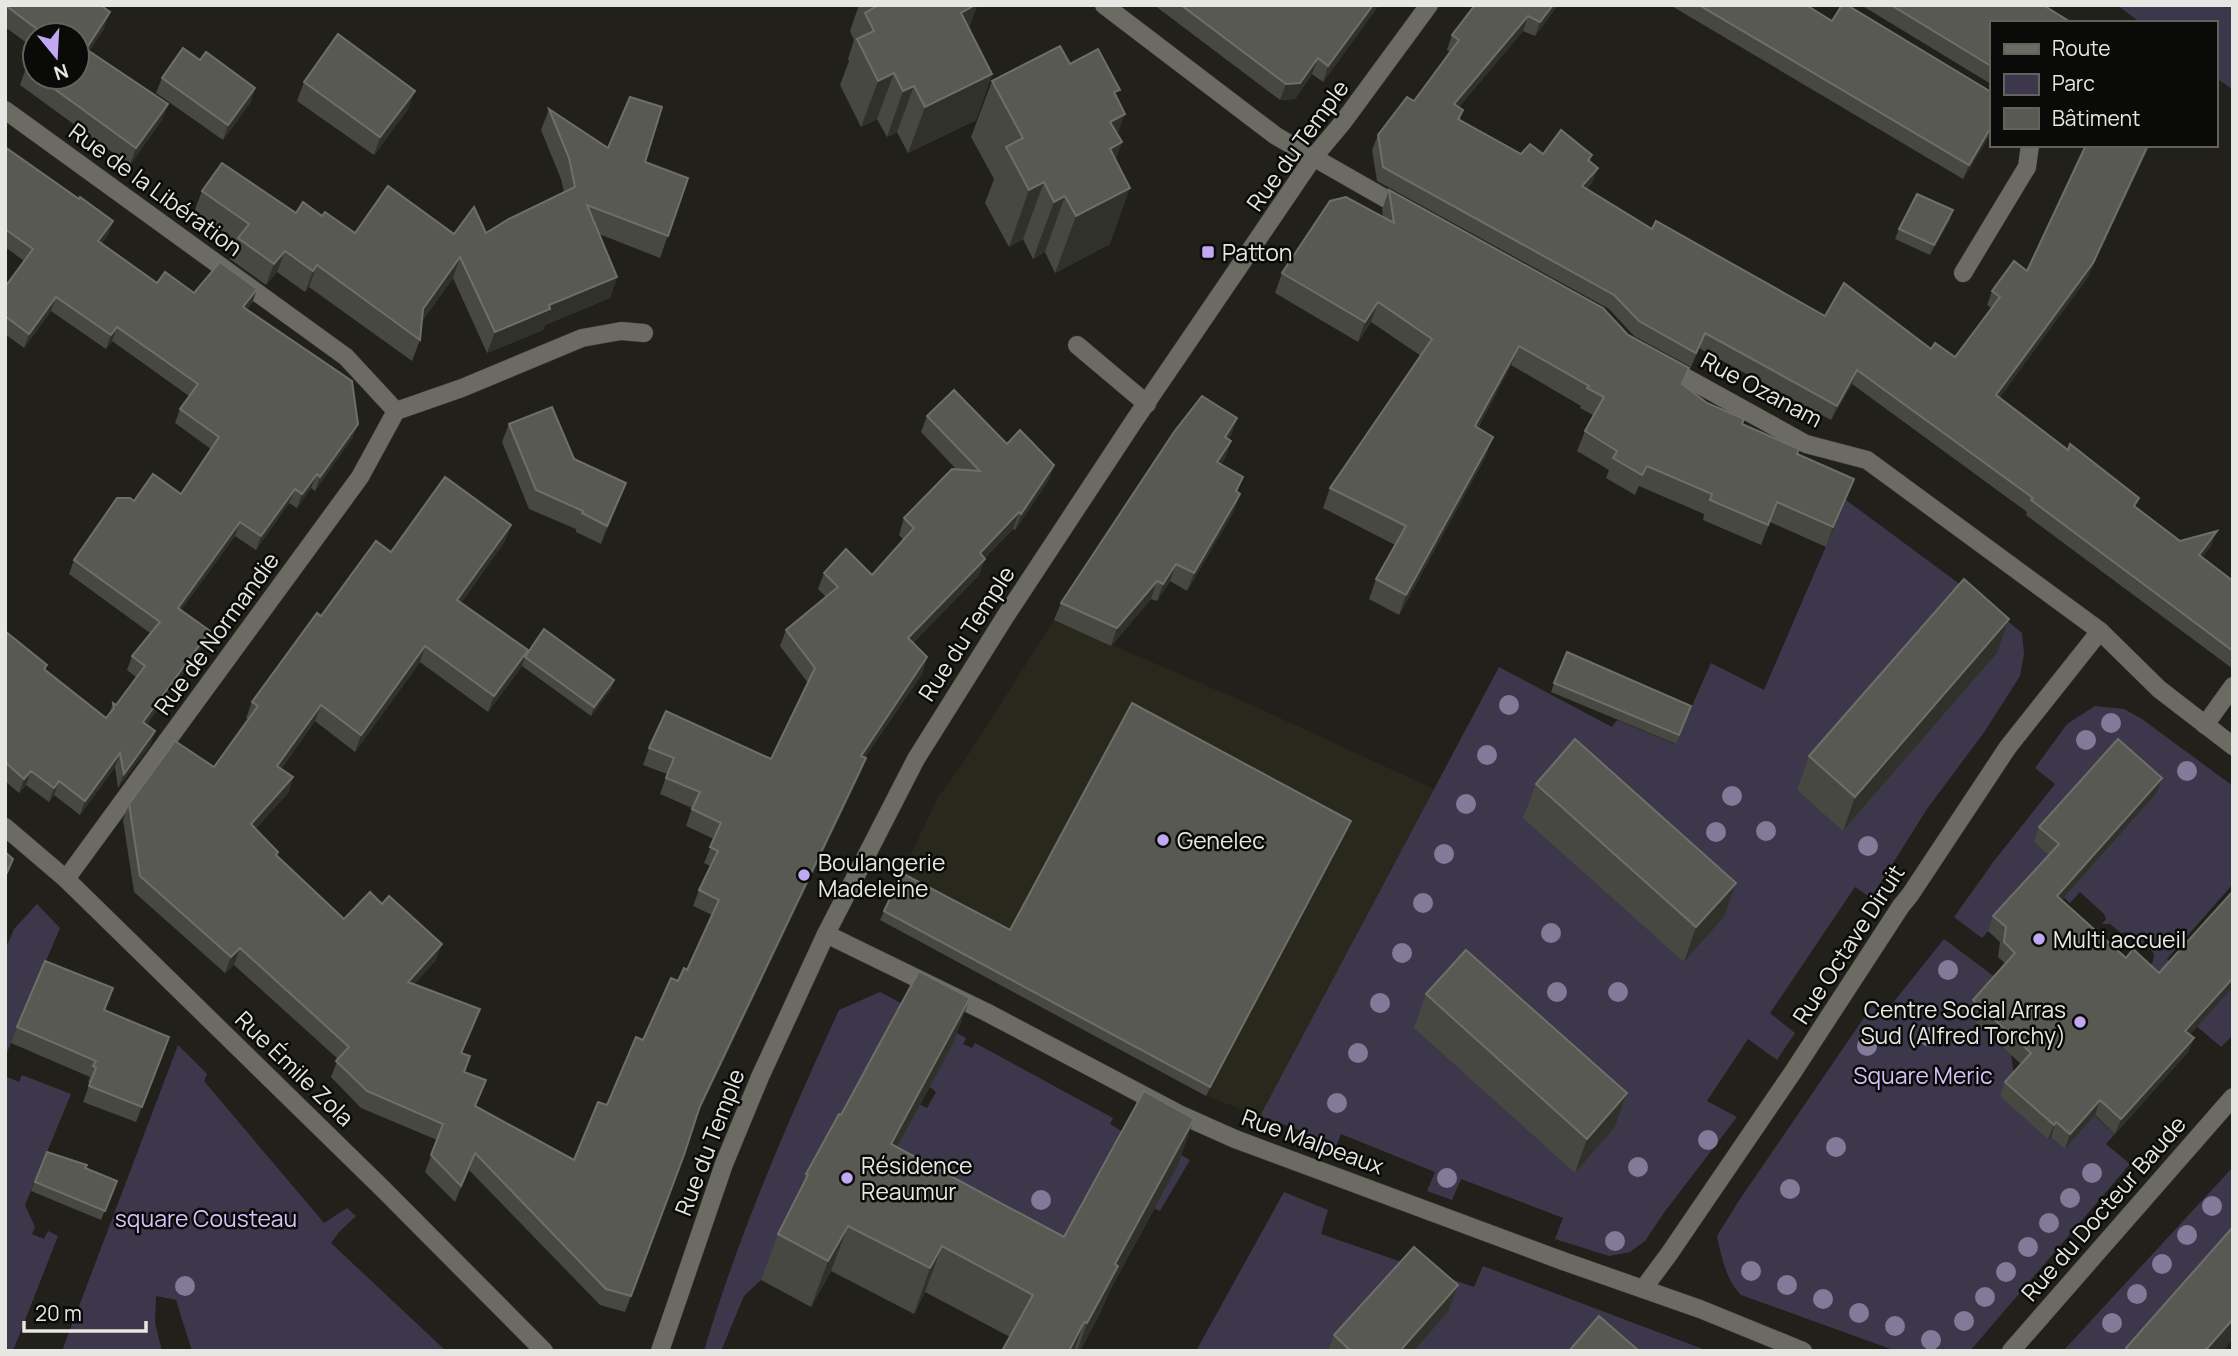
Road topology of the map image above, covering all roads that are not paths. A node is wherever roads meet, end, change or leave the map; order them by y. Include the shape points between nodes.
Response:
1 (1104, 5) edge
2 (1429, 5) edge
3 (5, 110) edge
4 (2030, 147) edge
5 (1313, 158) junction
6 (1421, 218) edge
7 (1963, 273) dead end
8 (644, 333) dead end
9 (1077, 345) dead end
10 (1651, 358) edge
11 (1147, 404) junction
12 (396, 411) junction
13 (2100, 631) junction
14 (2233, 686) edge
15 (2205, 725) junction
16 (2233, 746) edge
17 (5, 827) edge
18 (66, 879) junction
19 (826, 934) junction
20 (2233, 1097) edge
21 (1643, 1289) junction
22 (544, 1351) edge
23 (660, 1351) edge
24 (1803, 1351) edge
25 (2011, 1351) edge

1 - 5 street
2 - 5 street, Rue du Temple
3 - 12 street, Rue de la Libération via 346,357
4 - 7 street via 2027,167
5 - 6 street
5 - 11 street, Rue du Temple
8 - 12 street via 621,331 582,338
9 - 11 street
10 - 13 street, Rue Ozanam via 1806,443 1867,460
11 - 19 street, Rue du Temple via 916,759
12 - 18 street, Rue de Normandie via 360,477
13 - 15 street, Rue Ozanam via 2159,689
13 - 21 street, Rue Octave Diruit via 2008,747
14 - 15 street
15 - 16 street, Rue Ozanam
17 - 18 street, Rue Émile Zola
18 - 22 street, Rue Émile Zola
19 - 21 street, Rue Malpeaux via 1235,1139
19 - 23 street, Rue du Temple via 724,1164
20 - 25 street, Rue du Docteur Baude
21 - 24 street, Rue Malpeaux

